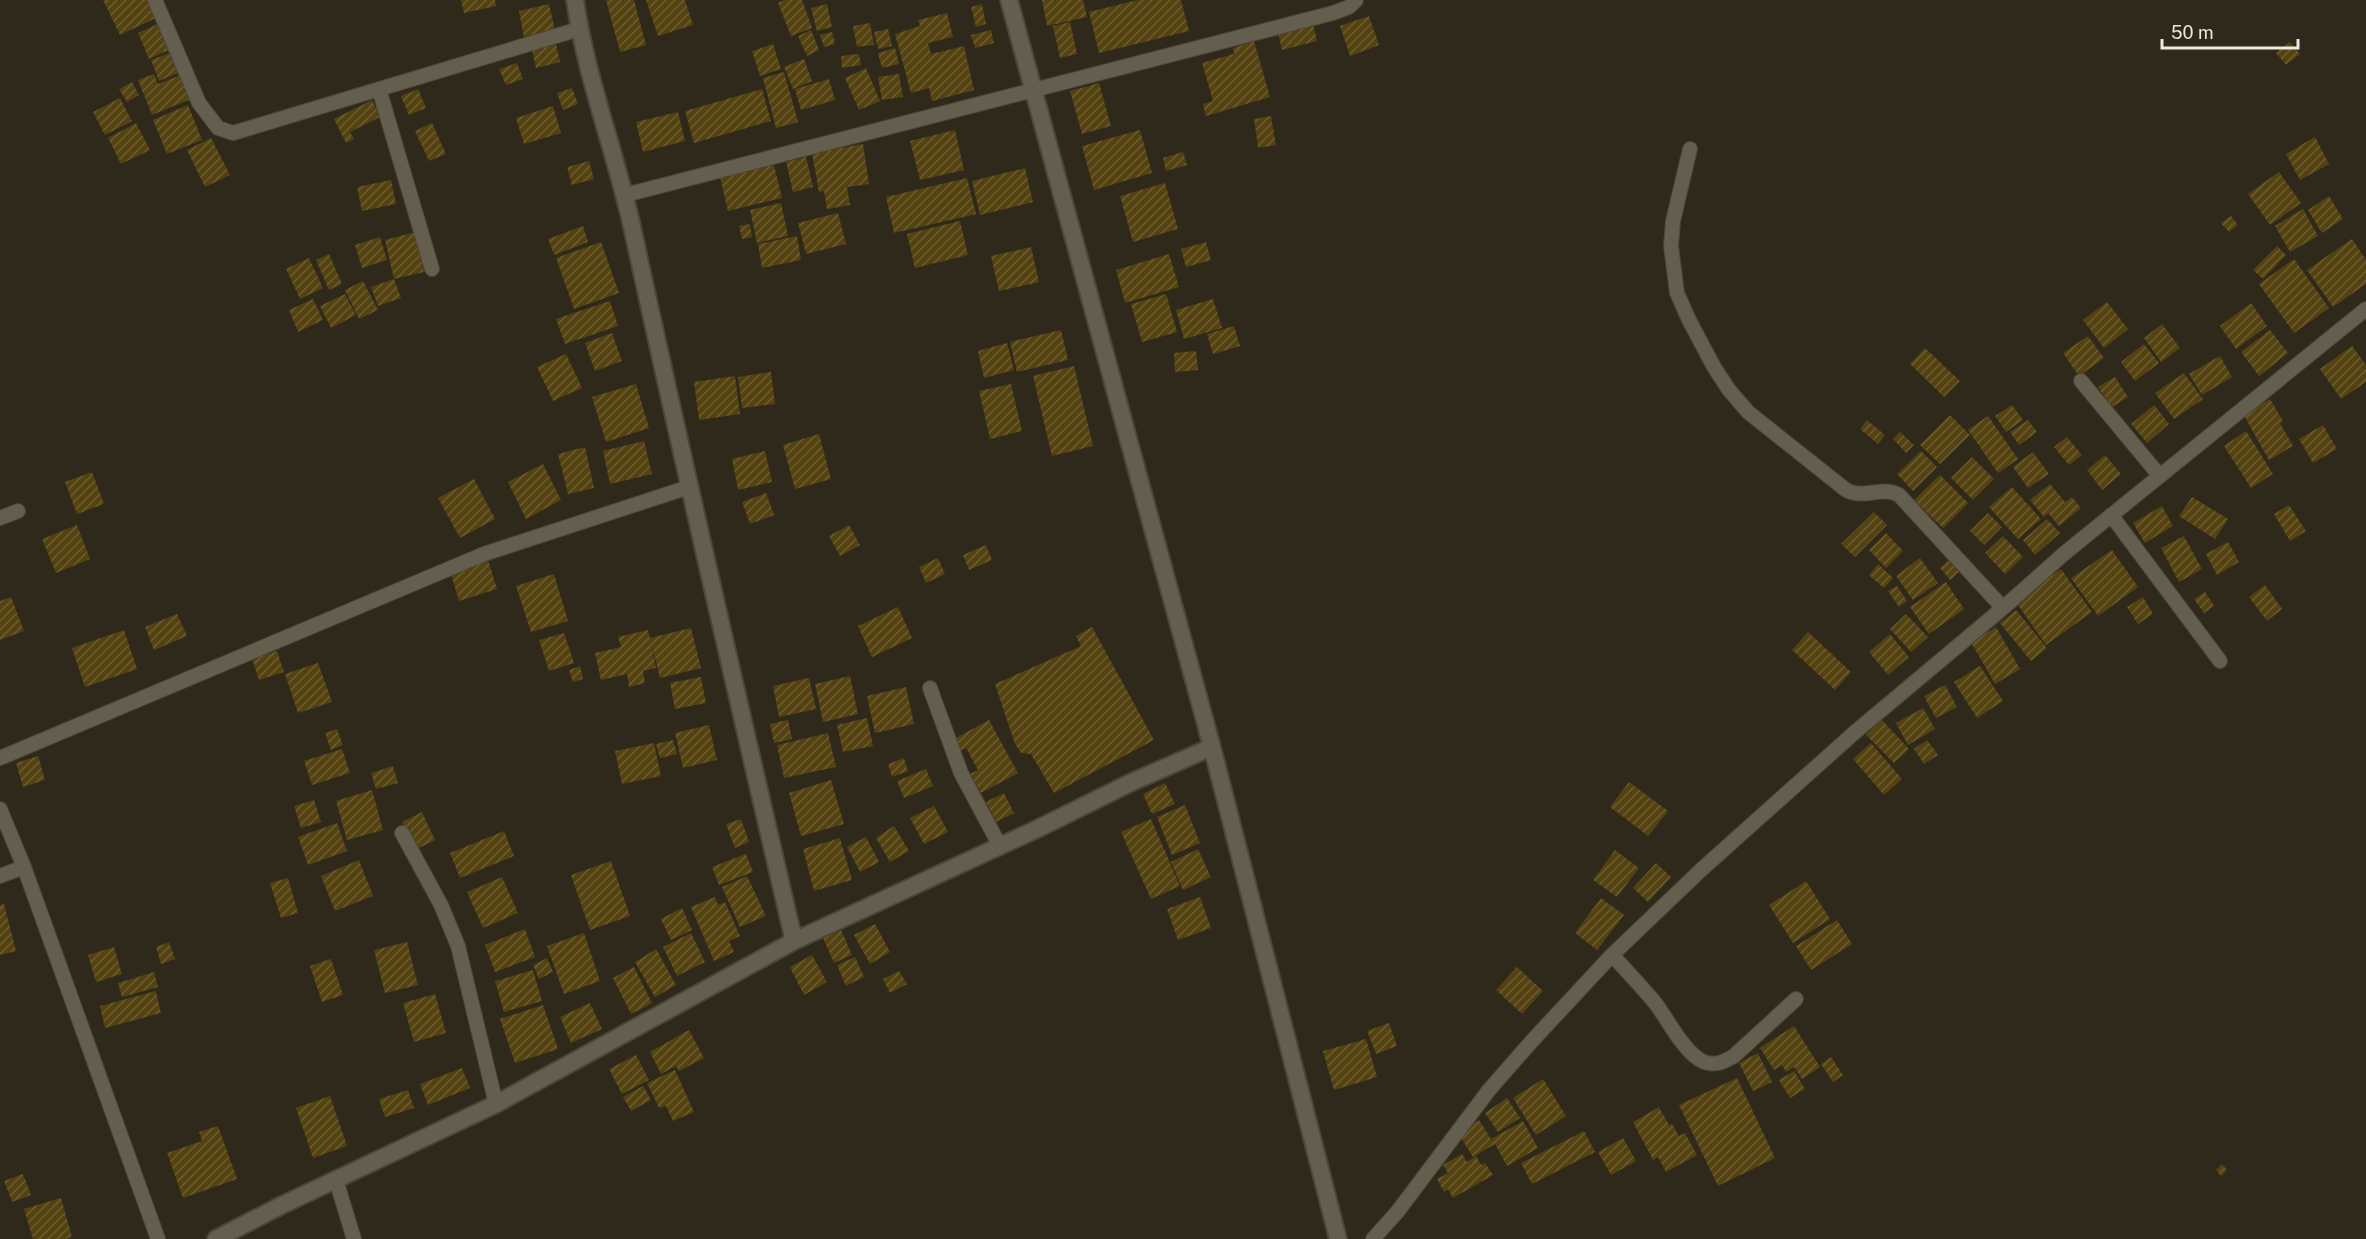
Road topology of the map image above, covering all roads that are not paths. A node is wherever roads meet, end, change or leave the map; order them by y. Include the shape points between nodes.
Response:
1 (155, 0) edge
2 (575, 0) edge
3 (1009, 0) edge
4 (1356, 0) edge
5 (579, 29) junction
6 (379, 89) junction
7 (1034, 91) junction
8 (1690, 149) dead end
9 (625, 195) junction
10 (432, 269) dead end
11 (2366, 309) edge
12 (2081, 381) dead end
13 (2159, 475) junction
14 (689, 488) junction
15 (18, 511) dead end
16 (2111, 515) junction
17 (0, 519) edge
18 (2003, 608) junction
19 (2220, 661) dead end
20 (930, 688) dead end
21 (1212, 747) junction
22 (0, 758) edge
23 (0, 809) edge
24 (402, 833) dead end
25 (1000, 846) junction
26 (24, 867) junction
27 (0, 876) edge
28 (794, 940) junction
29 (1612, 954) junction
30 (1796, 999) dead end
31 (496, 1104) junction
32 (336, 1180) junction
33 (158, 1239) edge
34 (216, 1239) edge
35 (354, 1239) edge
36 (1338, 1239) edge
37 (1373, 1239) edge

1 - 6 street via 199,103 224,131 245,131
2 - 5 street
3 - 7 street
4 - 7 street via 1349,8 1333,13
5 - 6 street
5 - 9 street
6 - 10 street
7 - 9 street
7 - 21 street
8 - 18 street via 1673,221 1671,246 1677,293 1729,390 1748,412 1846,490 1860,495 1886,491 1899,495
9 - 14 street
11 - 13 street
12 - 13 street
13 - 16 street
14 - 22 street via 484,555
14 - 28 street
15 - 17 street
16 - 18 street
16 - 19 street
18 - 29 street via 1854,733
20 - 25 street via 961,773
21 - 25 street
21 - 36 street
23 - 26 street
24 - 31 street via 458,946
25 - 28 street
26 - 27 street
26 - 33 street
28 - 31 street
29 - 30 street via 1655,1003 1688,1050 1705,1062 1715,1064 1734,1056
29 - 37 street via 1488,1090
31 - 32 street
32 - 34 street
32 - 35 street

